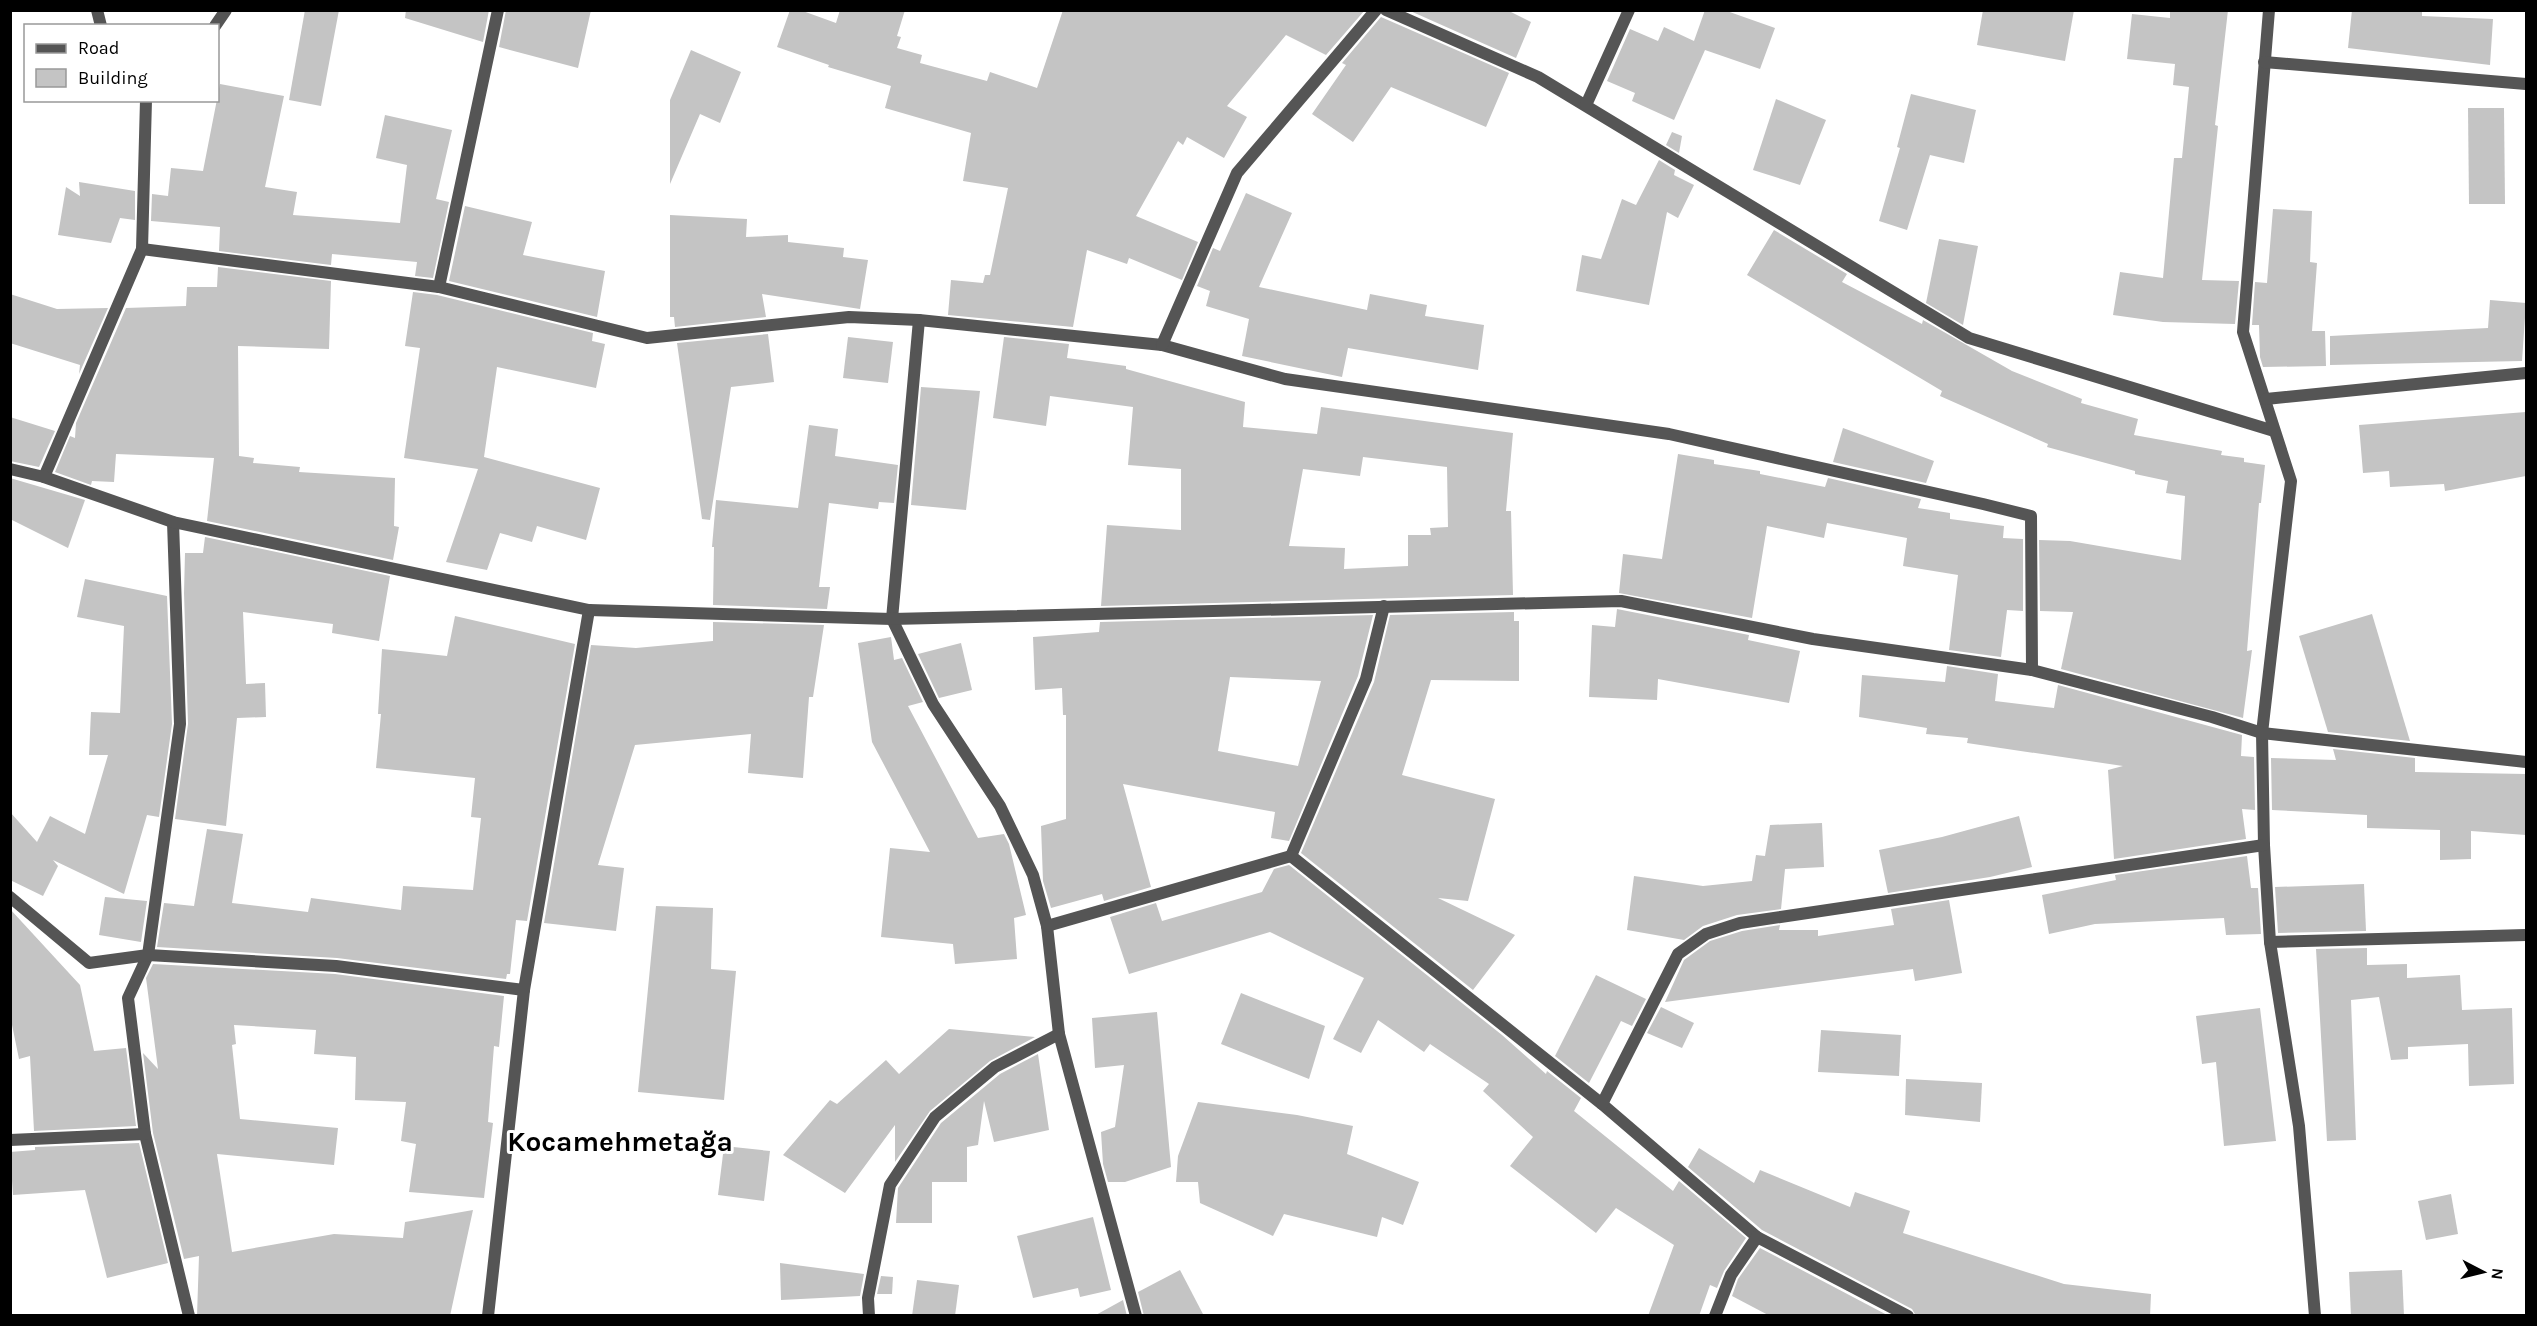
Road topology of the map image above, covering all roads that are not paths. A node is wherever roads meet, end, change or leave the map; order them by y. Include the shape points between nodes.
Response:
1 (226, 10) edge
2 (498, 10) edge
3 (1376, 10) edge
4 (1386, 10) edge
5 (1629, 10) edge
6 (2269, 10) edge
7 (216, 24) edge
8 (2264, 62) junction
9 (2526, 84) edge
10 (146, 102) edge
11 (1586, 105) junction
12 (142, 249) junction
13 (439, 287) junction
14 (919, 320) junction
15 (1162, 345) junction
16 (2526, 373) edge
17 (2266, 399) junction
18 (2274, 431) junction
19 (10, 469) edge
20 (44, 477) junction
21 (173, 522) junction
22 (1384, 606) junction
23 (590, 610) junction
24 (892, 619) junction
25 (2032, 670) junction
26 (2262, 734) junction
27 (2526, 762) edge
28 (2264, 845) junction
29 (1291, 856) junction
30 (10, 897) edge
31 (1047, 926) junction
32 (2526, 935) edge
33 (2270, 942) junction
34 (148, 955) junction
35 (525, 990) junction
36 (1059, 1034) junction
37 (1602, 1104) junction
38 (145, 1134) junction
39 (10, 1140) edge
40 (1757, 1237) junction
41 (189, 1316) edge
42 (488, 1316) edge
43 (868, 1316) edge
44 (1136, 1316) edge
45 (1715, 1316) edge
46 (1908, 1316) edge
47 (2315, 1316) edge

1 - 7 street
2 - 13 street
3 - 15 street via 1237,173
4 - 11 street via 1538,77
5 - 11 street
6 - 8 street
8 - 9 street
8 - 17 street via 2243,332
10 - 12 street
11 - 18 street via 1969,338
12 - 13 street
12 - 20 street
13 - 14 street via 647,338 849,317
14 - 15 street
14 - 24 street
15 - 25 street via 1285,380 1669,434 2031,516
16 - 17 street
17 - 18 street
18 - 26 street via 2291,481
19 - 20 street
20 - 21 street
21 - 23 street
21 - 34 street via 180,724
22 - 24 street
22 - 25 street via 1621,601 1813,639
22 - 29 street via 1366,679
23 - 24 street
23 - 35 street
24 - 31 street via 933,704 1000,806 1033,875
25 - 26 street
26 - 27 street
26 - 28 street
28 - 33 street
28 - 37 street via 1740,923 1706,934 1678,954
29 - 31 street
29 - 37 street
30 - 34 street via 89,963
31 - 36 street
32 - 33 street
33 - 47 street via 2299,1126
34 - 35 street via 336,966
34 - 38 street via 128,998
35 - 42 street
36 - 43 street via 995,1067 934,1117 890,1185
36 - 44 street
37 - 40 street
38 - 39 street
38 - 41 street
40 - 45 street via 1731,1275
40 - 46 street

